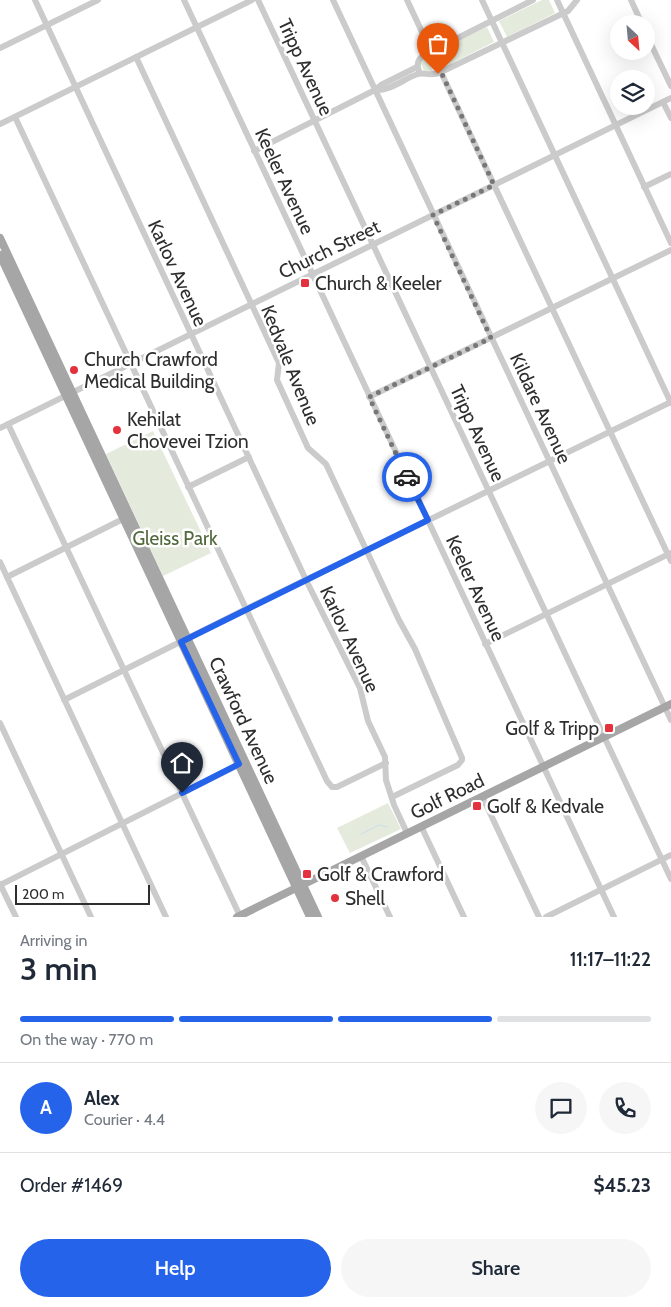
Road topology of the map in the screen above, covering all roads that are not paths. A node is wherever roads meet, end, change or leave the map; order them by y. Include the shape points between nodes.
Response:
1 (35, 0) edge
2 (98, 0) edge
3 (184, 0) edge
4 (252, 0) edge
5 (258, 0) edge
6 (333, 0) edge
7 (407, 0) edge
8 (482, 0) edge
9 (533, 0) edge
10 (557, 0) edge
11 (576, 0) edge
12 (631, 0) edge
13 (563, 13) junction
14 (638, 15) edge
15 (492, 21) junction
16 (46, 25) junction
17 (197, 27) junction
18 (502, 43) junction
19 (0, 48) edge
20 (431, 50) junction
21 (655, 53) edge
22 (136, 57) junction
23 (419, 70) junction
24 (441, 72) junction
25 (671, 86) edge
26 (75, 87) junction
27 (375, 90) junction
28 (671, 98) edge
29 (664, 102) junction
30 (15, 117) junction
31 (671, 118) edge
32 (315, 121) junction
33 (0, 124) edge
34 (616, 126) junction
35 (254, 151) junction
36 (555, 155) junction
37 (671, 174) edge
38 (494, 185) junction
39 (644, 187) junction
40 (433, 215) junction
41 (0, 238) edge
42 (671, 243) edge
43 (372, 244) junction
44 (671, 250) edge
45 (0, 255) edge
46 (11, 269) junction
47 (312, 274) junction
48 (612, 278) junction
49 (251, 304) junction
50 (552, 308) junction
51 (190, 334) junction
52 (491, 338) junction
53 (129, 363) junction
54 (430, 367) junction
55 (69, 393) junction
56 (369, 397) junction
57 (671, 402) edge
58 (2, 426) edge
59 (610, 432) junction
60 (249, 457) junction
61 (549, 461) junction
62 (188, 487) junction
63 (488, 491) junction
64 (127, 517) junction
65 (428, 520) junction
66 (66, 547) junction
67 (367, 550) junction
68 (670, 556) edge
69 (0, 562) edge
70 (7, 577) junction
71 (306, 580) junction
72 (607, 584) junction
73 (246, 609) junction
74 (546, 614) junction
75 (184, 640) junction
76 (485, 644) junction
77 (125, 670) junction
78 (64, 700) junction
79 (668, 706) edge
80 (671, 720) edge
81 (0, 723) edge
82 (604, 737) junction
83 (242, 763) junction
84 (386, 763) junction
85 (543, 766) junction
86 (182, 793) junction
87 (482, 796) junction
88 (392, 797) junction
89 (122, 823) junction
90 (421, 826) junction
91 (407, 833) junction
92 (61, 854) junction
93 (671, 855) edge
94 (360, 856) junction
95 (662, 860) junction
96 (671, 879) edge
97 (0, 884) edge
98 (299, 886) junction
99 (601, 890) junction
100 (238, 916) edge
101 (16, 917) edge
102 (91, 917) edge
103 (166, 917) edge
104 (310, 917) edge
105 (318, 917) edge
106 (390, 917) edge
107 (464, 917) edge
108 (539, 917) edge
109 (546, 917) edge
110 (614, 917) edge

1 - 16 street, Karlov Avenue
2 - 16 street
3 - 17 street, Keeler Avenue
4 - 17 street
5 - 32 street, Tripp Avenue
6 - 27 street, Kildare Avenue
7 - 20 street
8 - 15 street
9 - 15 street
10 - 13 street
11 - 13 street
12 - 14 street
13 - 18 street
13 - 34 street
15 - 18 street
15 - 20 street
16 - 19 street
16 - 26 street, Karlov Avenue
17 - 22 street
17 - 35 street, Keeler Avenue
18 - 24 street
18 - 36 street
20 - 23 street via 420,58
20 - 24 street
21 - 25 street
22 - 26 street
22 - 49 street, Kedvale Avenue
23 - 24 street via 430,76
23 - 27 street
24 - 38 street
26 - 30 street
26 - 51 street, Karlov Avenue
27 - 32 street
27 - 40 street, Kildare Avenue
28 - 29 street, Church Street
29 - 31 street
29 - 34 street, Church Street
30 - 33 street
30 - 53 street
32 - 35 street
32 - 43 street, Tripp Avenue
34 - 36 street, Church Street
34 - 39 street
35 - 47 street, Keeler Avenue
36 - 38 street, Church Street
36 - 48 street
37 - 39 street
38 - 40 street, Church Street
38 - 50 street
39 - 42 street
40 - 43 street, Church Street
40 - 52 street, Kildare Avenue
41 - 46 main road, Crawford Avenue
43 - 47 street, Church Street
43 - 54 street, Tripp Avenue
44 - 48 street
45 - 46 main road, Crawford Avenue
46 - 55 main road, Crawford Avenue
47 - 49 street, Church Street
47 - 56 street, Keeler Avenue
48 - 50 street
48 - 57 street
49 - 51 street, Church Street
49 - 67 street, Kedvale Avenue via 278,363 277,380 308,448 326,464
50 - 52 street
50 - 59 street
51 - 53 street, Church Street
51 - 60 street, Karlov Avenue
52 - 54 street
52 - 61 street, Kildare Avenue
53 - 55 street, Church Street
53 - 62 street
54 - 56 street
54 - 63 street, Tripp Avenue
55 - 58 street, Church Street
55 - 64 main road, Crawford Avenue
56 - 65 street, Keeler Avenue
57 - 59 street
58 - 66 street
59 - 61 street
59 - 68 street
60 - 62 street
60 - 71 street, Karlov Avenue
61 - 63 street
61 - 72 street, Kildare Avenue
62 - 73 street
63 - 65 street
63 - 74 street, Tripp Avenue
64 - 66 street
64 - 75 main road, Crawford Avenue
65 - 67 street
65 - 76 street, Keeler Avenue
66 - 70 street
66 - 77 street
67 - 71 street
67 - 88 street, Kedvale Avenue via 427,676 462,760 458,765
68 - 72 street
69 - 70 street
70 - 78 street
71 - 73 street
71 - 84 street, Karlov Avenue via 360,688 368,721
72 - 74 street
72 - 79 street, Kildare Avenue
73 - 75 street
73 - 84 street via 327,782 332,787 339,786
74 - 76 street
74 - 82 street, Tripp Avenue
75 - 77 street
75 - 83 main road, Crawford Avenue
76 - 85 street, Keeler Avenue
77 - 78 street
77 - 86 street
78 - 89 street
79 - 80 street, Kildare Avenue
79 - 82 main road, Golf Road
81 - 92 street
82 - 85 main road, Golf Road
82 - 95 street, Tripp Avenue
83 - 86 street
83 - 98 main road, Crawford Avenue
84 - 88 street, Karlov Avenue via 385,774
85 - 87 main road, Golf Road
85 - 99 street, Keeler Avenue
86 - 89 street
86 - 100 street
87 - 90 main road, Golf Road
87 - 108 street
88 - 91 street, Karlov Avenue
89 - 92 street
89 - 103 street
90 - 91 main road, Golf Road
90 - 107 street
91 - 94 main road, Golf Road
92 - 97 street
92 - 102 street
93 - 95 street
94 - 98 main road, Golf Road
94 - 106 street
95 - 96 street, Tripp Avenue
95 - 99 street
97 - 101 street
98 - 100 main road, Golf Road
98 - 104 main road, Crawford Avenue
98 - 105 main road, Crawford Avenue
99 - 109 street
99 - 110 street, Keeler Avenue

